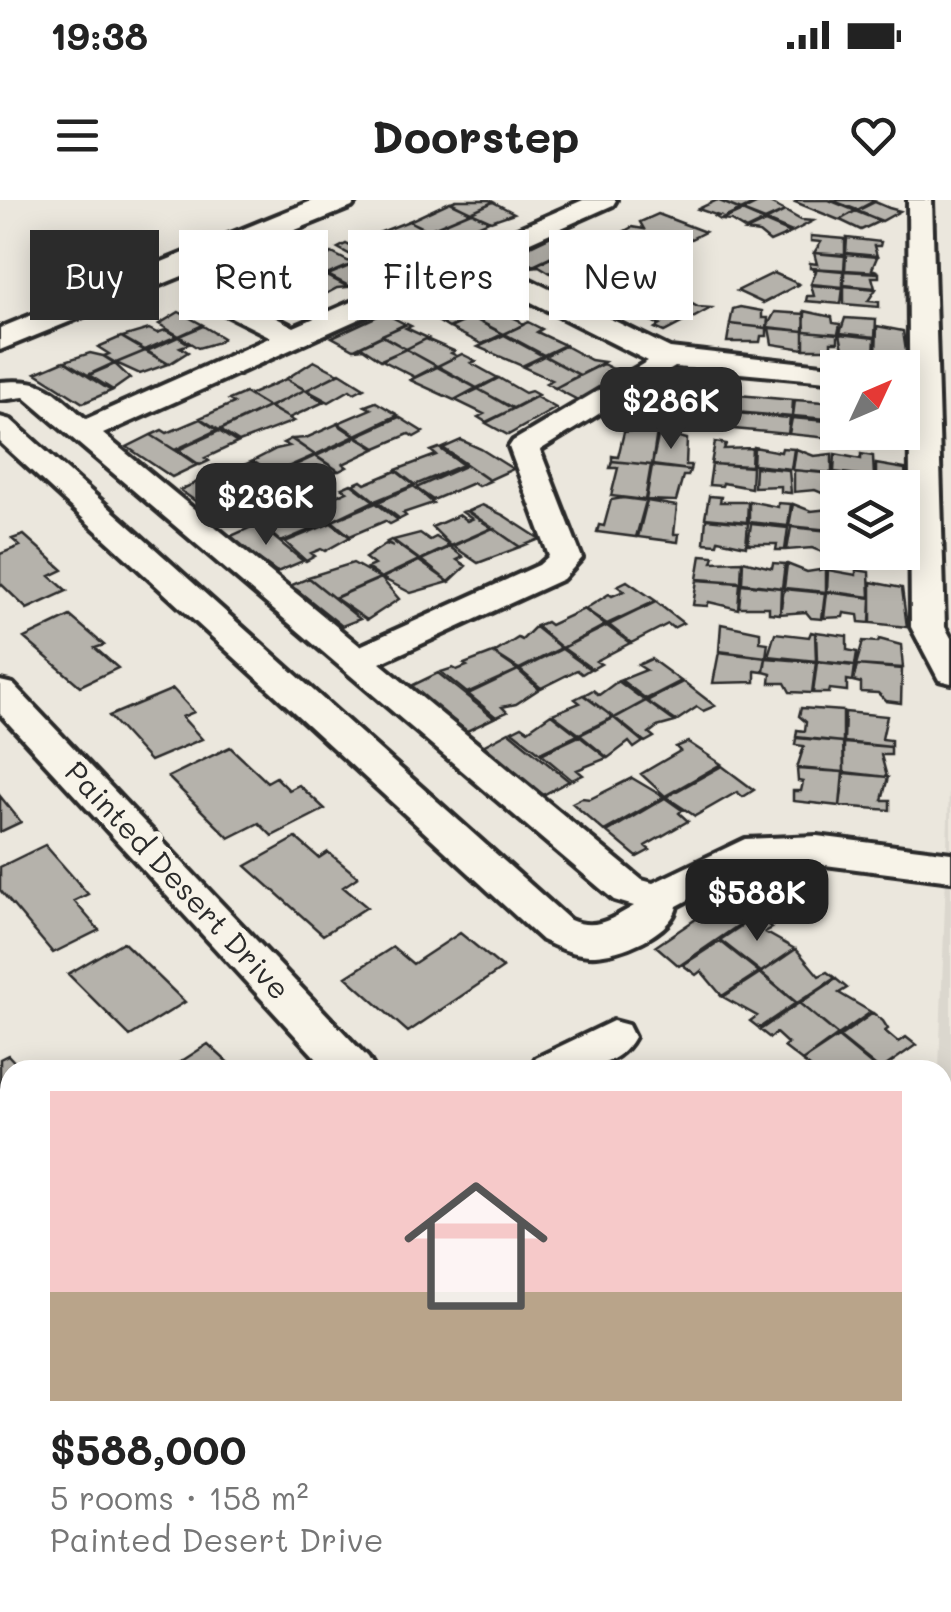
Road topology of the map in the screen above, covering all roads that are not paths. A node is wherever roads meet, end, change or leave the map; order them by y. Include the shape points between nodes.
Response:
1 (342, 200) edge
2 (920, 200) edge
3 (586, 203) edge
4 (529, 231) edge
5 (529, 290) edge
6 (348, 314) edge
7 (258, 320) edge
8 (294, 338) junction
9 (0, 340) edge
10 (914, 350) edge
11 (660, 354) junction
12 (820, 372) edge
13 (0, 392) edge
14 (0, 426) edge
15 (82, 432) junction
16 (917, 450) edge
17 (356, 661) junction
18 (951, 672) edge
19 (0, 692) edge
20 (951, 867) edge
21 (658, 899) junction
22 (613, 1037) dead end
23 (345, 1060) edge
24 (570, 1060) edge

1 - 9 main road
2 - 10 street
3 - 4 street
5 - 11 street
6 - 8 street
7 - 8 street
8 - 15 street
11 - 12 street
11 - 17 street via 663,364 524,446 566,558 551,572
13 - 15 street via 30,388
14 - 21 street via 556,930 602,942 657,911
15 - 17 street
16 - 18 street via 928,626
17 - 21 street via 628,890
19 - 23 street, Painted Desert Drive
20 - 21 street via 818,850 746,853
22 - 24 street

